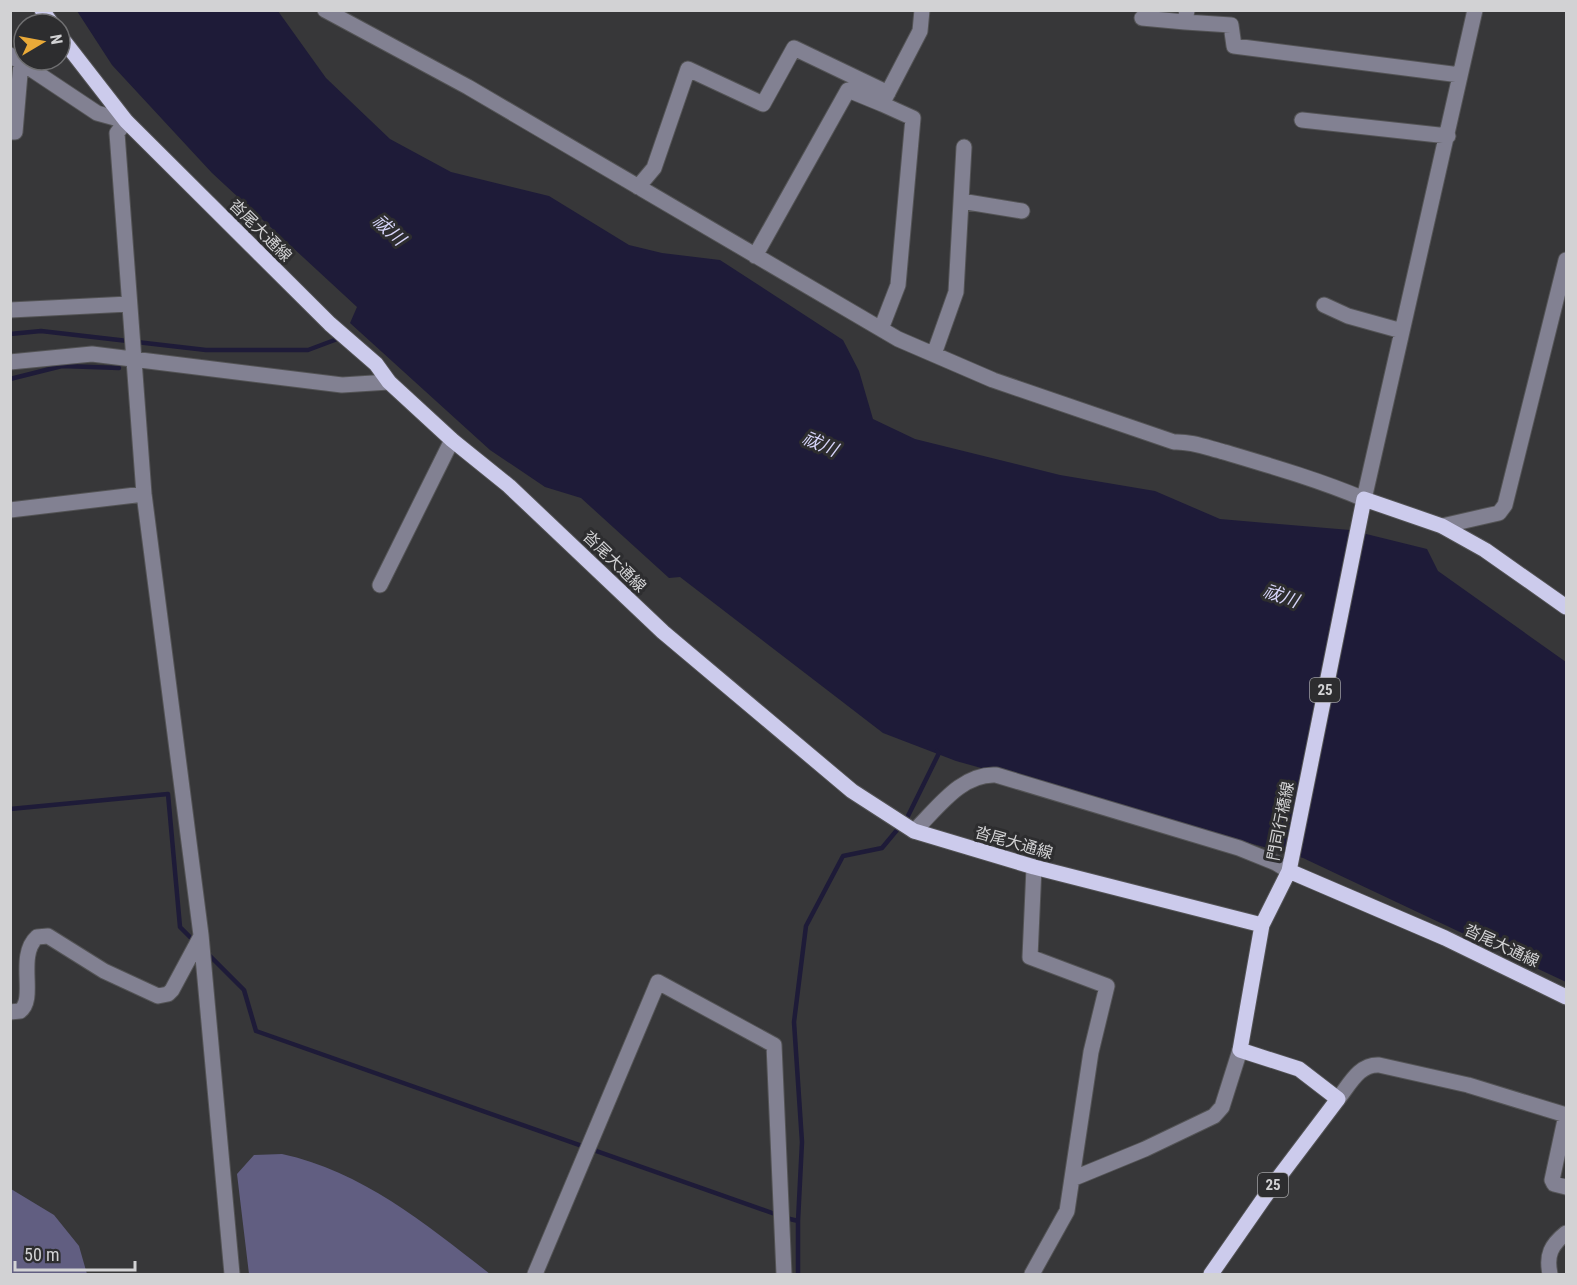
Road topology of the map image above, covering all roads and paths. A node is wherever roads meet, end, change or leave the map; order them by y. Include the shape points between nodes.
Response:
1 (325, 10) edge
2 (922, 10) edge
3 (1475, 10) edge
4 (1186, 16) edge
5 (1142, 18) dead end
6 (72, 51) edge
7 (16, 72) edge
8 (36, 72) edge
9 (1460, 75) junction
10 (885, 98) junction
11 (1302, 120) dead end
12 (126, 121) junction
13 (10, 132) edge
14 (1448, 136) junction
15 (964, 147) dead end
16 (638, 187) junction
17 (961, 201) junction
18 (1022, 211) dead end
19 (755, 256) junction
20 (1566, 260) edge
21 (1324, 304) dead end
22 (129, 307) junction
23 (10, 310) edge
24 (881, 329) junction
25 (1402, 331) junction
26 (134, 354) junction
27 (933, 354) junction
28 (10, 362) edge
29 (389, 382) junction
30 (452, 440) junction
31 (144, 495) junction
32 (1364, 499) junction
33 (10, 510) edge
34 (1442, 526) junction
35 (381, 585) dead end
36 (1566, 607) edge
37 (914, 831) junction
38 (1034, 867) junction
39 (1290, 868) junction
40 (1262, 926) junction
41 (201, 935) junction
42 (1566, 997) edge
43 (10, 1012) edge
44 (1240, 1050) junction
45 (1338, 1099) junction
46 (1566, 1115) edge
47 (1072, 1179) junction
48 (1566, 1187) edge
49 (1566, 1233) edge
50 (232, 1275) edge
51 (535, 1275) edge
52 (784, 1275) edge
53 (1032, 1275) edge
54 (1211, 1275) edge
55 (1550, 1275) edge

1 - 16 street via 468,87
2 - 10 street via 920,31
3 - 9 street
4 - 5 street
4 - 9 street via 1231,25 1234,46
6 - 12 main road, 沓尾大通線
7 - 13 street via 15,132
8 - 12 street via 97,113
9 - 14 street
10 - 16 street via 794,48 763,104 688,69 654,168
10 - 19 street via 848,90
10 - 24 street via 913,118 898,285
11 - 14 street
12 - 22 street via 117,133
12 - 29 main road, 沓尾大通線 via 330,324 376,364
14 - 25 street
15 - 17 street
16 - 19 street
17 - 18 street
17 - 27 street via 956,292
19 - 24 street
20 - 34 street via 1505,506 1499,513
21 - 25 street via 1348,316
22 - 23 street
22 - 26 street
24 - 27 street
25 - 32 street
26 - 28 street
26 - 29 street via 342,385
26 - 31 street
27 - 32 street via 993,380 1174,442 1185,441 1234,455
29 - 30 main road, 沓尾大通線
30 - 35 street
30 - 37 main road, 沓尾大通線 via 510,486 663,632 852,791
31 - 33 street
31 - 41 street
32 - 34 main road
32 - 39 main road, 門司行橋線 / 25
34 - 36 main road via 1485,550
37 - 38 main road, 沓尾大通線
37 - 39 street via 974,776 996,775
38 - 40 main road, 沓尾大通線
38 - 47 street via 1030,957 1107,986 1090,1052
39 - 40 main road, 門司行橋線 / 25
39 - 42 main road, 沓尾大通線
40 - 44 main road, 門司行橋線 / 25
41 - 43 street via 172,990 158,996 104,971 48,936 37,938 27,961 27,1002 20,1011
41 - 50 street
44 - 45 main road via 1299,1069
44 - 47 street via 1222,1107 1214,1116
45 - 46 street via 1369,1064 1468,1085
45 - 54 main road, 25
46 - 48 street via 1552,1180
47 - 53 street via 1067,1211
49 - 55 street via 1552,1247
51 - 52 street via 658,981 774,1045

